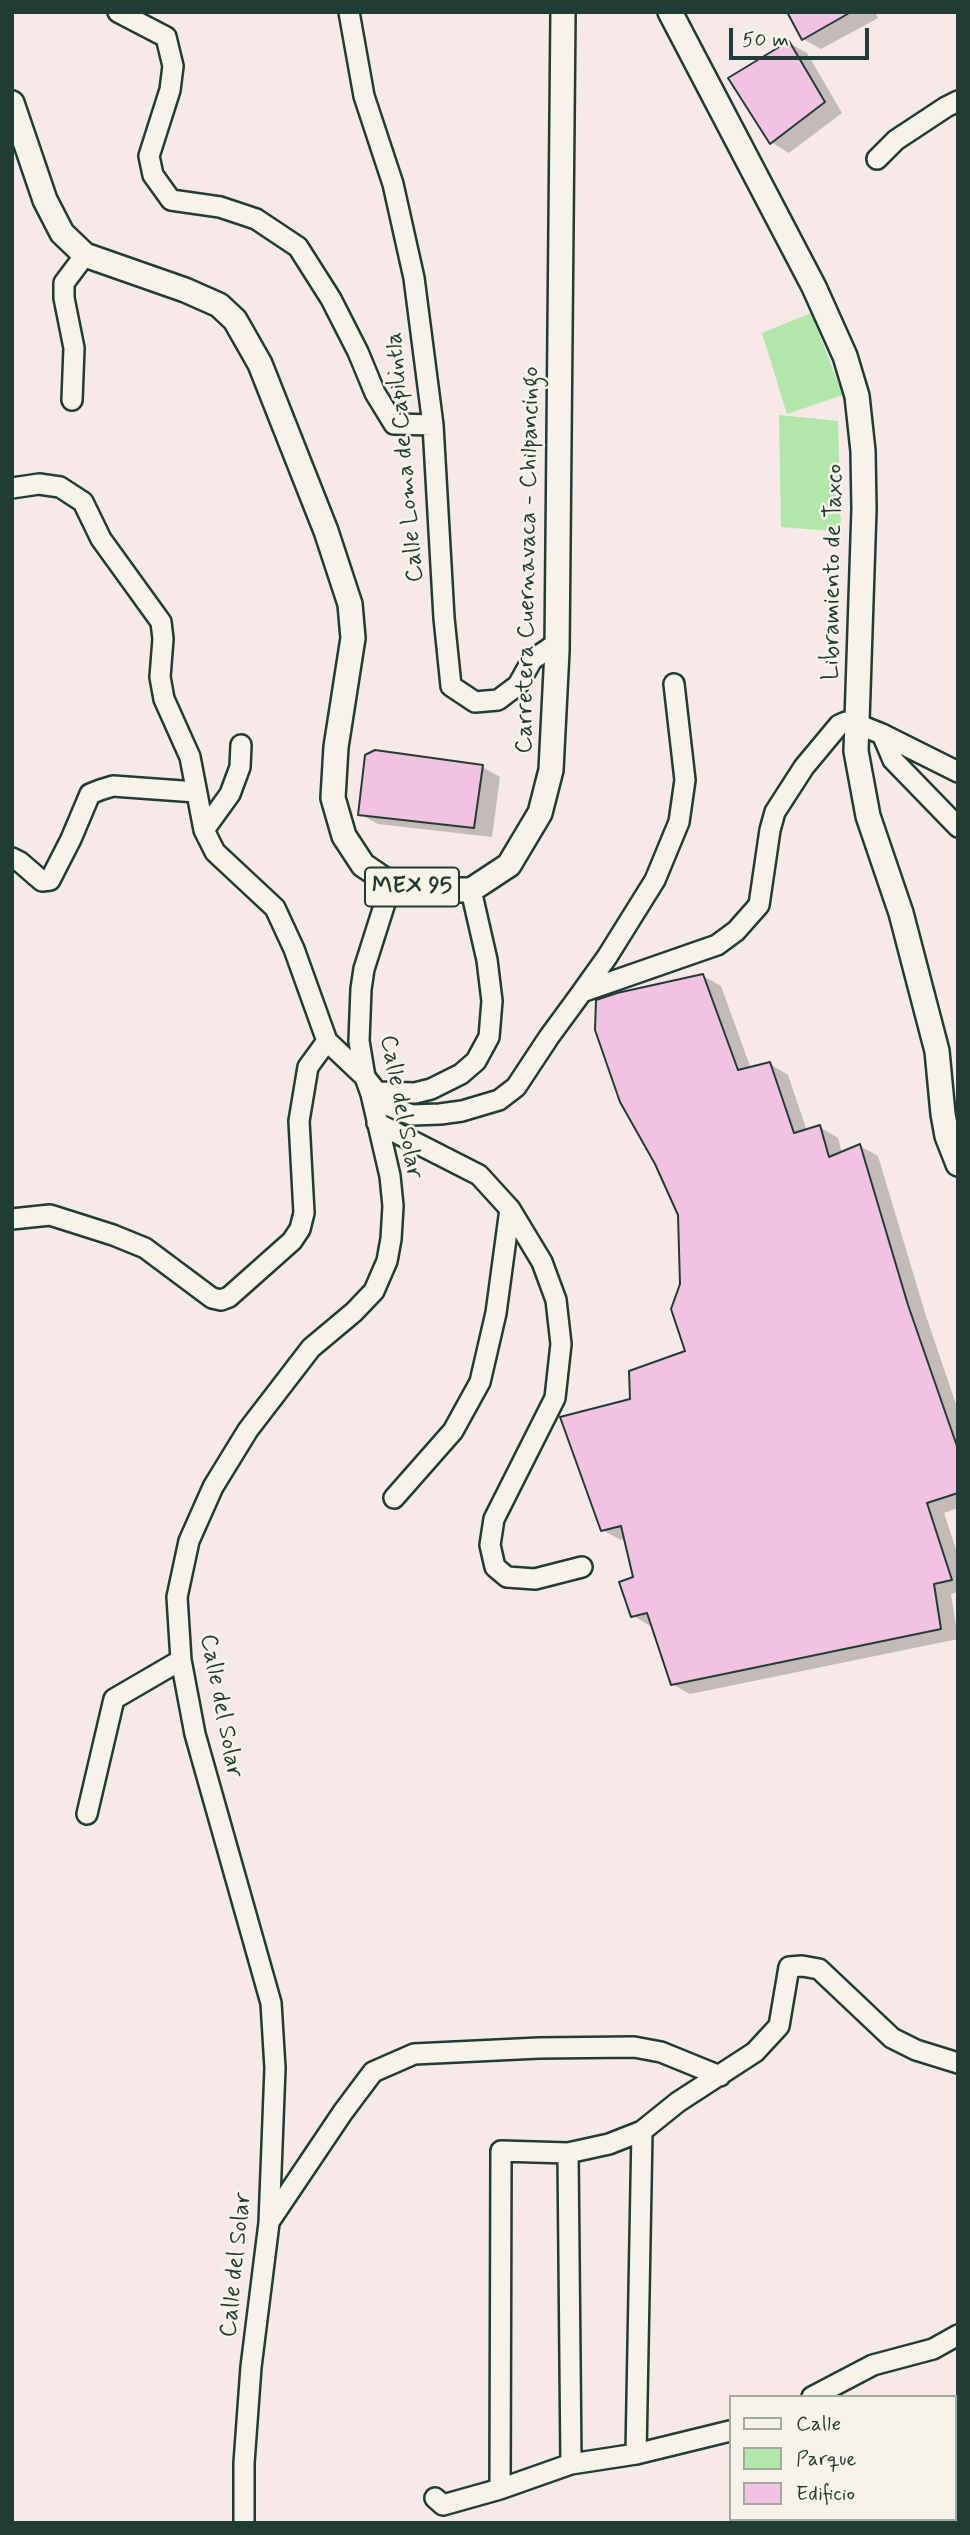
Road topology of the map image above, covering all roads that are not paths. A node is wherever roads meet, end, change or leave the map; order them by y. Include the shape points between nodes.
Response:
1 (118, 12) edge
2 (349, 12) edge
3 (563, 12) edge
4 (670, 12) edge
5 (958, 102) edge
6 (12, 103) edge
7 (877, 159) dead end
8 (85, 256) junction
9 (72, 400) dead end
10 (433, 425) junction
11 (12, 488) edge
12 (557, 643) junction
13 (674, 684) dead end
14 (857, 723) junction
15 (882, 734) junction
16 (240, 745) dead end
17 (958, 772) edge
18 (196, 792) junction
19 (958, 827) edge
20 (204, 830) junction
21 (12, 858) edge
22 (391, 884) junction
23 (471, 890) junction
24 (582, 992) junction
25 (327, 1041) junction
26 (370, 1085) junction
27 (377, 1123) junction
28 (958, 1164) edge
29 (510, 1209) junction
30 (12, 1219) edge
31 (394, 1498) dead end
32 (582, 1567) dead end
33 (181, 1660) junction
34 (87, 1814) dead end
35 (958, 2063) edge
36 (720, 2076) junction
37 (642, 2131) junction
38 (568, 2153) junction
39 (269, 2223) junction
40 (958, 2335) edge
41 (816, 2395) edge
42 (729, 2431) edge
43 (636, 2454) junction
44 (571, 2464) junction
45 (500, 2489) junction
46 (435, 2498) dead end
47 (244, 2523) edge

1 - 10 street via 166,37 173,66 170,90 149,156 153,175 171,200 220,207 256,219 298,247 331,299 394,424
2 - 10 street, Calle Loma de Capilintla via 364,96 393,184 414,278
3 - 12 main road, Carretera Cuernavaca - Chilpancingo / MEX 95
4 - 14 main road, Libramiento de Taxco via 814,288 845,356 857,396 864,509
5 - 7 street via 896,140
6 - 8 main road, MEX 95 via 45,200 62,233
8 - 9 street via 64,283 74,348
8 - 22 main road, MEX 95 via 219,305 235,320 260,365 350,604 353,638 333,798 344,836 363,865
10 - 12 street, Calle Loma de Capilintla via 451,685 475,702 498,700 518,685 532,660
11 - 18 street via 60,487 83,502 102,539 160,622 164,699 190,757
12 - 23 main road, Carretera Cuernavaca - Chilpancingo / MEX 95 via 551,770 540,813 509,865
13 - 24 street via 685,780 678,822 655,880
14 - 15 street
14 - 24 street via 846,722 833,730 775,812 759,905 736,931 717,945
14 - 28 main road, Libramiento de Taxco via 856,751 868,816 901,913 937,1051 947,1136
15 - 17 street
15 - 19 street via 893,760
16 - 20 street via 240,767 230,794
18 - 20 street
18 - 21 street via 113,786 100,790 90,794 50,880 42,881
20 - 25 street via 215,852 275,908
22 - 23 main road, MEX 95
22 - 26 street, Calle del Solar via 360,989 359,1041
23 - 26 street via 487,960 492,1001 489,1037 476,1061 430,1089 415,1093
24 - 26 street via 516,1087 499,1100 462,1111 412,1115 387,1105
25 - 26 street
25 - 30 street via 308,1067 299,1121 304,1213 300,1229 229,1297 212,1297 145,1248 113,1234 50,1215
26 - 27 street, Calle del Solar
27 - 29 street via 479,1175
27 - 33 street, Calle del Solar via 393,1206 387,1261 374,1291 311,1348 248,1430 213,1487 189,1541 177,1597
29 - 31 street via 496,1313 480,1382 453,1431
29 - 32 street via 542,1262 556,1300 561,1345 555,1398 494,1519 490,1545 495,1567 507,1577 535,1579
33 - 34 street via 114,1699
33 - 39 street, Calle del Solar via 195,1734 271,2003 275,2068
35 - 36 street via 892,2038 819,1969 802,1966 789,1967 779,2026 755,2052
36 - 37 street
36 - 39 street via 661,2052 634,2047 414,2054 373,2072
37 - 38 street
37 - 43 street
38 - 44 street
38 - 45 street via 501,2151
39 - 47 street, Calle del Solar via 251,2367
40 - 41 street via 933,2349 873,2365
42 - 43 street
43 - 44 street
44 - 45 street
45 - 46 street via 443,2505

